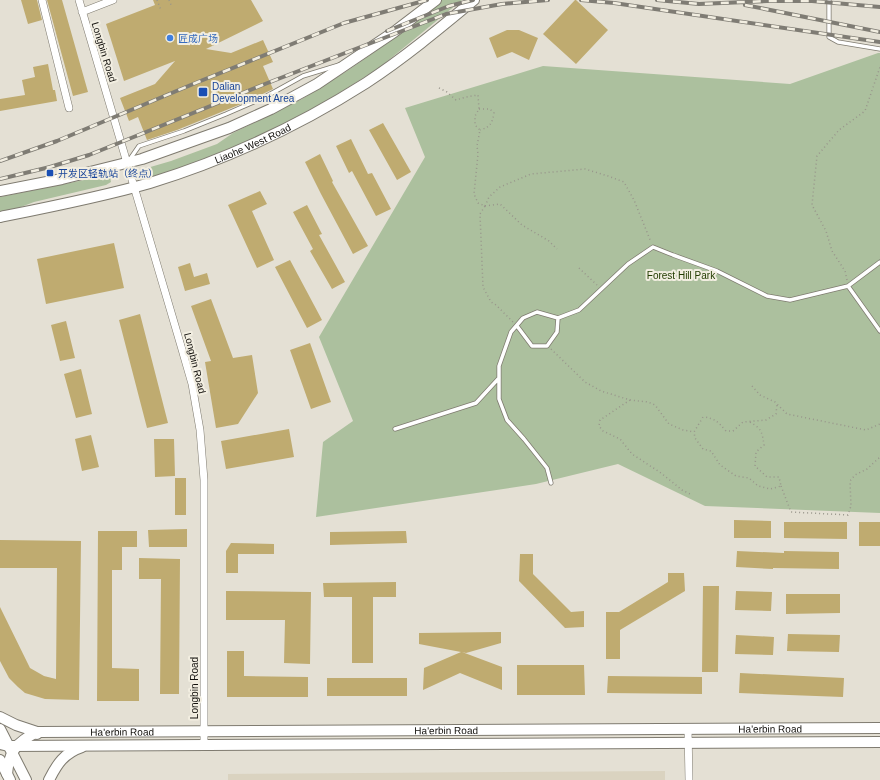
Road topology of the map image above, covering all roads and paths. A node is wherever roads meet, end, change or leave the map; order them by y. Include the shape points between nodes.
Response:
1 (42, 0) edge
2 (79, 0) edge
3 (113, 0) edge
4 (157, 0) edge
5 (169, 0) edge
6 (436, 0) edge
7 (474, 0) edge
8 (829, 0) edge
9 (172, 7) dead end
10 (161, 10) dead end
11 (82, 12) junction
12 (880, 49) edge
13 (355, 59) junction
14 (880, 66) edge
15 (439, 88) dead end
16 (69, 108) dead end
17 (479, 109) junction
18 (480, 130) junction
19 (127, 163) junction
20 (134, 187) junction
21 (0, 191) edge
22 (484, 206) junction
23 (0, 217) edge
24 (653, 246) junction
25 (557, 249) dead end
26 (880, 262) edge
27 (578, 268) dead end
28 (848, 286) junction
29 (602, 288) junction
30 (558, 318) junction
31 (516, 326) junction
32 (879, 330) edge
33 (547, 346) junction
34 (499, 378) junction
35 (752, 386) dead end
36 (630, 400) junction
37 (777, 404) junction
38 (750, 422) junction
39 (880, 424) edge
40 (395, 429) dead end
41 (694, 432) junction
42 (880, 457) edge
43 (551, 483) dead end
44 (781, 486) junction
45 (692, 495) dead end
46 (0, 717) edge
47 (880, 728) edge
48 (0, 729) edge
49 (688, 729) junction
50 (204, 731) junction
51 (37, 732) junction
52 (880, 742) edge
53 (688, 743) junction
54 (204, 745) junction
55 (37, 746) junction
56 (85, 746) junction
57 (10, 747) edge
58 (0, 760) edge
59 (9, 777) edge
60 (26, 780) edge
61 (49, 780) edge
62 (689, 780) edge

1 - 16 street
2 - 11 street, Longbin Road
3 - 11 street
4 - 10 path
5 - 9 path
6 - 13 street
7 - 20 street, Liaohe West Road via 403,57 328,106 238,150
8 - 12 lane via 829,37 838,42
11 - 19 street, Longbin Road
13 - 19 street via 317,84 271,109 229,128
13 - 19 lane via 303,76 226,114 139,146
14 - 28 path via 865,110 839,130 817,156 812,205 826,231 832,250 845,271
15 - 17 path via 456,100 478,95
17 - 18 path via 475,116 476,125
17 - 18 path via 490,109 494,114 493,122 488,128
18 - 22 path via 474,194 478,202
19 - 20 street, Longbin Road
19 - 21 street
20 - 23 street, Liaohe West Road
20 - 50 street, Longbin Road via 192,384 200,430 204,480
22 - 24 path via 500,187 531,174 585,169 624,182
22 - 25 path via 500,204 522,225 549,241
22 - 31 path via 480,214 483,287 491,302
24 - 28 lane via 717,271 767,296 790,300
24 - 29 lane
26 - 28 lane
27 - 29 path
28 - 32 lane
29 - 30 lane via 579,310
30 - 31 lane via 537,312 523,318
30 - 33 lane via 557,332
31 - 33 lane via 532,346
31 - 34 lane via 511,332 499,366
33 - 36 path via 585,382 601,391
34 - 40 lane via 476,403
34 - 43 lane via 499,398 507,420 547,468
35 - 37 path via 760,395
36 - 41 path via 655,405 668,424
36 - 45 path via 600,420 599,426 603,431 620,439 632,454
37 - 38 path via 776,414 766,420
37 - 39 path via 787,414 866,430
38 - 41 path via 743,422 733,431 726,432 712,418 703,417
38 - 44 path via 759,427 763,434 764,445 756,452 755,466 767,477 778,477
41 - 44 path via 703,449 711,451 720,465 736,476 749,478 758,486 770,489
42 - 44 path via 850,481 851,506 848,515 791,512
46 - 51 street
47 - 49 street, Ha'erbin Road
48 - 57 street
49 - 50 street, Ha'erbin Road
49 - 53 street
50 - 51 street, Ha'erbin Road
50 - 54 street, Longbin Road
51 - 55 street
51 - 57 street
52 - 53 street, Ha'erbin Road
53 - 54 street, Ha'erbin Road
53 - 62 street
54 - 56 street, Ha'erbin Road
55 - 56 street, Ha'erbin Road
55 - 57 street, Ha'erbin Road
56 - 61 street via 73,750 63,759
57 - 59 street
57 - 60 street
58 - 59 street

